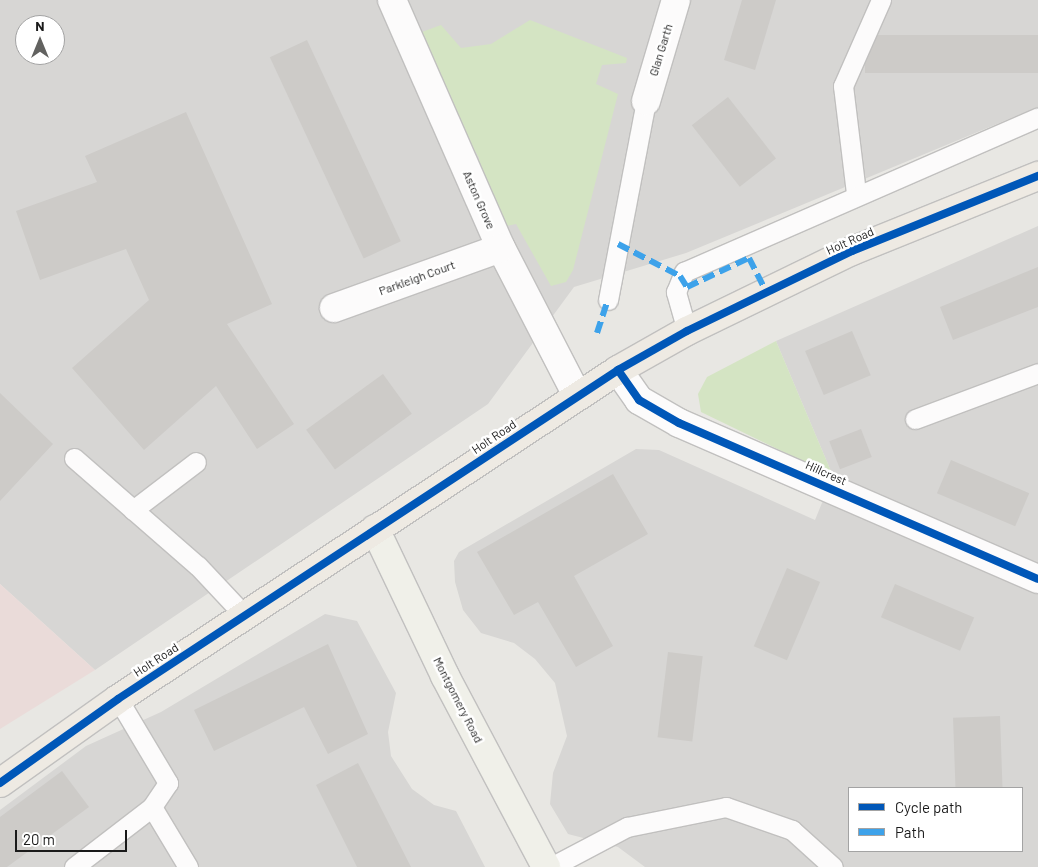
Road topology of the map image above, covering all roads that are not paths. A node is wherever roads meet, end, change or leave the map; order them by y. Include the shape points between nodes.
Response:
1 (392, 0) edge
2 (676, 0) edge
3 (881, 0) edge
4 (646, 101) joint
5 (1038, 117) edge
6 (1038, 176) edge
7 (856, 193) junction
8 (500, 248) junction
9 (608, 300) dead end
10 (334, 308) dead end
11 (687, 331) junction
12 (618, 370) junction
13 (1038, 373) edge
14 (577, 395) junction
15 (915, 419) dead end
16 (74, 458) dead end
17 (196, 462) dead end
18 (133, 510) junction
19 (375, 529) junction
20 (1038, 579) edge
21 (245, 616) junction
22 (118, 699) junction
23 (0, 783) edge
24 (152, 807) junction
25 (74, 867) edge
26 (188, 867) edge
27 (546, 867) edge
28 (551, 867) edge
29 (833, 867) edge

1 - 8 street, Aston Grove
2 - 4 street, Glan Garth
3 - 7 lane via 843,86
4 - 9 lane
5 - 7 lane
6 - 11 main road, Holt Road via 852,252
7 - 11 lane via 684,272 676,292
8 - 10 street, Parkleigh Court
8 - 14 street, Aston Grove
11 - 12 main road, Holt Road
12 - 14 main road, Holt Road
12 - 20 street, Hillcrest via 639,400 679,422
13 - 15 lane
14 - 19 main road, Holt Road
16 - 18 lane
17 - 18 lane
18 - 21 lane
19 - 21 main road, Holt Road
19 - 27 street, Montgomery Road via 445,676
21 - 22 main road, Holt Road
22 - 23 main road, Holt Road
22 - 24 lane via 168,783
24 - 25 lane
24 - 26 lane
28 - 29 lane via 628,827 726,807 792,830

